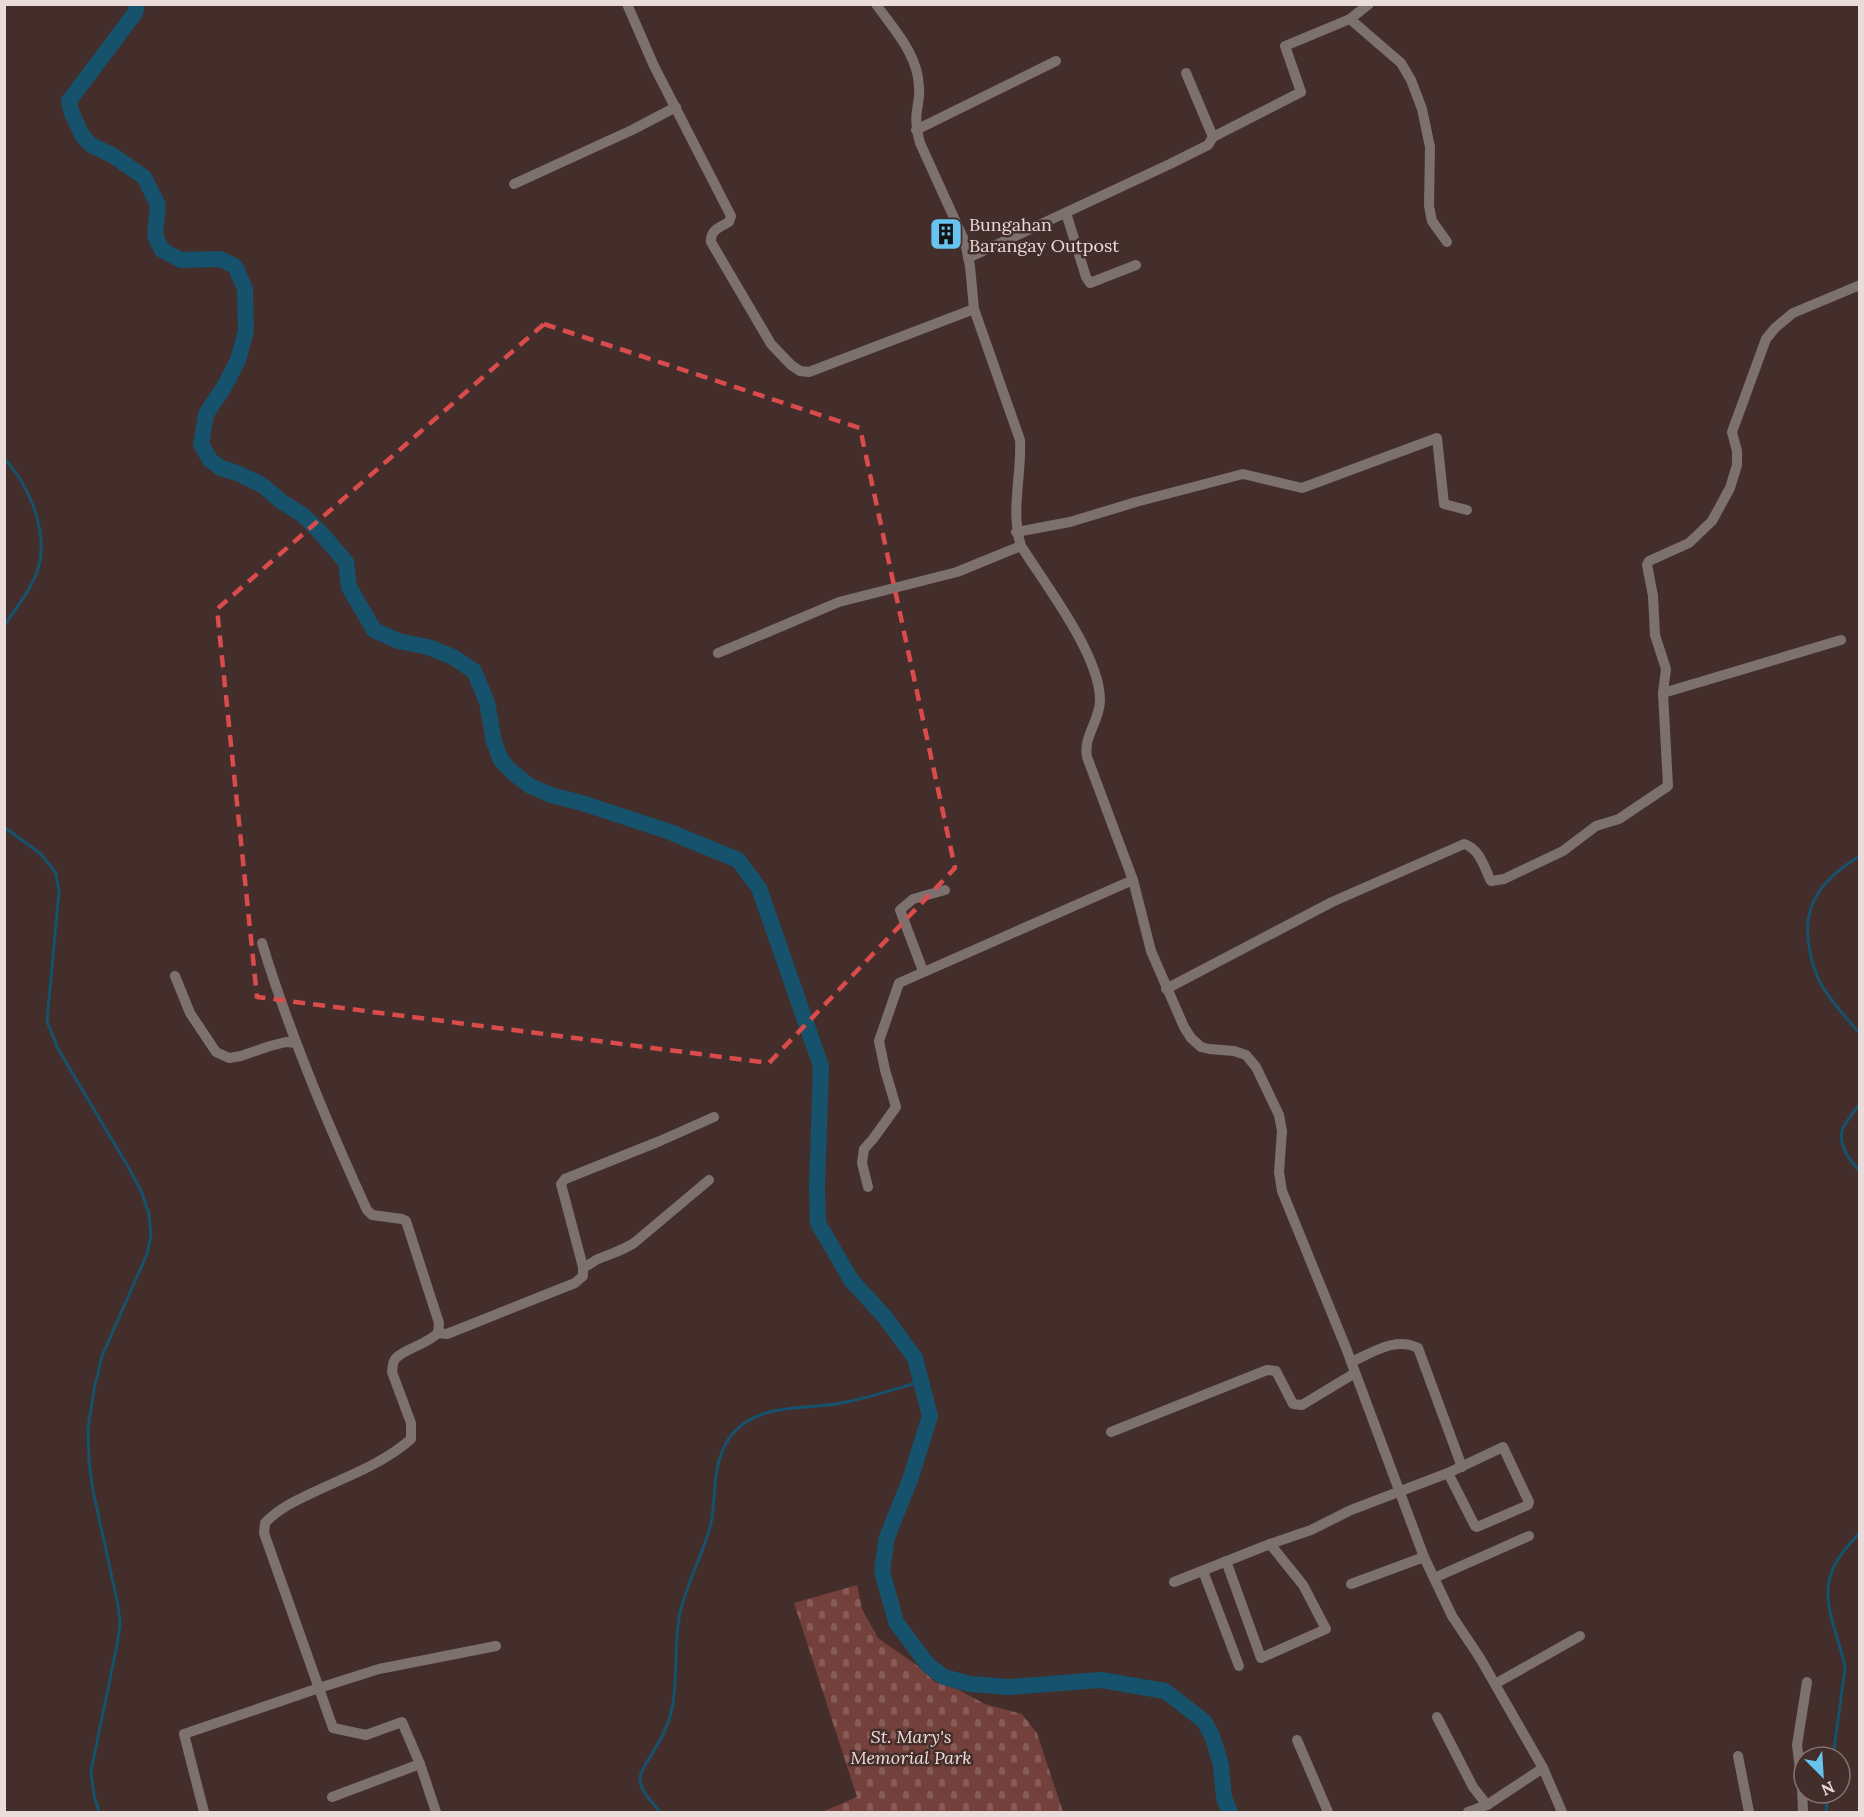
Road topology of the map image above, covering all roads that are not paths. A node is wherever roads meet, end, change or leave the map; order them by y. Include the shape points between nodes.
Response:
1 (627, 4) edge
2 (876, 4) edge
3 (1369, 4) edge
4 (1350, 19) junction
5 (1056, 61) dead end
6 (1186, 73) dead end
7 (676, 107) junction
8 (916, 130) junction
9 (1213, 137) junction
10 (513, 184) dead end
11 (1066, 213) junction
12 (1447, 242) dead end
13 (968, 258) junction
14 (1136, 265) dead end
15 (1860, 285) edge
16 (974, 309) junction
17 (1467, 510) dead end
18 (1016, 532) junction
19 (1020, 546) junction
20 (1841, 640) dead end
21 (718, 653) dead end
22 (1663, 693) junction
23 (1133, 880) junction
24 (945, 890) dead end
25 (262, 943) dead end
26 (923, 971) junction
27 (175, 976) dead end
28 (1166, 988) junction
29 (296, 1043) junction
30 (714, 1117) dead end
31 (709, 1180) dead end
32 (868, 1186) dead end
33 (583, 1268) junction
34 (438, 1333) junction
35 (1353, 1367) junction
36 (1111, 1432) dead end
37 (1462, 1467) junction
38 (1448, 1473) junction
39 (1399, 1492) junction
40 (1529, 1536) dead end
41 (1270, 1544) junction
42 (1424, 1557) junction
43 (1226, 1561) junction
44 (1203, 1571) junction
45 (1434, 1578) junction
46 (1174, 1582) dead end
47 (1351, 1584) dead end
48 (1580, 1636) dead end
49 (496, 1646) dead end
50 (1239, 1666) dead end
51 (1808, 1683) dead end
52 (1495, 1684) junction
53 (319, 1688) junction
54 (1437, 1717) dead end
55 (1296, 1740) dead end
56 (1738, 1756) dead end
57 (420, 1764) junction
58 (1543, 1768) junction
59 (332, 1797) dead end
60 (1487, 1805) junction
61 (204, 1812) edge
62 (436, 1812) edge
63 (1328, 1812) edge
64 (1468, 1812) edge
65 (1562, 1812) edge
66 (1749, 1812) edge
67 (1803, 1812) edge

1 - 7 street
2 - 8 street via 916,66 920,88
3 - 4 street
4 - 9 street via 1285,46 1301,92
4 - 12 street via 1401,63 1411,80 1429,137 1432,221
5 - 8 street
6 - 9 street
7 - 10 street
7 - 16 street via 731,216 729,222 714,230 711,242 771,344 790,365 810,372
8 - 13 street via 965,242
9 - 11 street via 1208,145
11 - 13 street
11 - 14 street via 1090,283
13 - 16 street
15 - 22 street via 1793,313 1766,339 1732,432 1737,465 1730,488 1712,520 1689,543 1647,565 1655,635 1666,669
16 - 18 street via 1020,440
17 - 18 street via 1444,504 1437,438 1302,488 1243,474 1070,522
18 - 19 street
19 - 21 street via 957,572 839,602
19 - 23 street via 1077,634 1094,670 1100,702 1085,749
20 - 22 street
22 - 28 street via 1668,786 1619,819 1596,826 1563,850 1504,879 1491,881 1477,852 1464,844 1332,902
23 - 26 street
23 - 28 street via 1151,951
24 - 26 street via 913,899 900,910
25 - 29 street
26 - 32 street via 899,983 879,1041 896,1107 864,1149 862,1163
27 - 29 street via 190,1013 216,1052 229,1058 286,1042
28 - 35 street via 1191,1038 1201,1047 1241,1052 1256,1067 1281,1122 1282,1191
29 - 34 street via 367,1210 372,1215 406,1221 439,1323
30 - 33 street via 565,1179 561,1184
31 - 33 street via 634,1243
33 - 34 street via 583,1276 575,1283 447,1334
34 - 53 street via 393,1364 392,1372 411,1423 411,1438 395,1452 288,1504 265,1523 264,1533
35 - 36 street via 1302,1405 1293,1404 1276,1371 1267,1370
35 - 37 street via 1394,1344 1418,1348
35 - 39 street
37 - 38 street
37 - 38 street via 1503,1447 1528,1505 1477,1527
38 - 39 street
39 - 41 street
39 - 42 street
40 - 45 street
41 - 43 street
41 - 43 street via 1303,1586 1326,1629 1261,1658
42 - 45 street
42 - 47 street
43 - 44 street
44 - 46 street
44 - 50 street
45 - 52 street via 1452,1616
48 - 52 street
49 - 53 street via 380,1669
51 - 67 street via 1797,1745
52 - 58 street
53 - 57 street via 333,1728 366,1735 402,1722
53 - 61 street via 184,1734
54 - 60 street via 1473,1787
55 - 63 street
56 - 66 street
57 - 59 street
57 - 62 street
58 - 60 street
58 - 65 street
60 - 64 street

